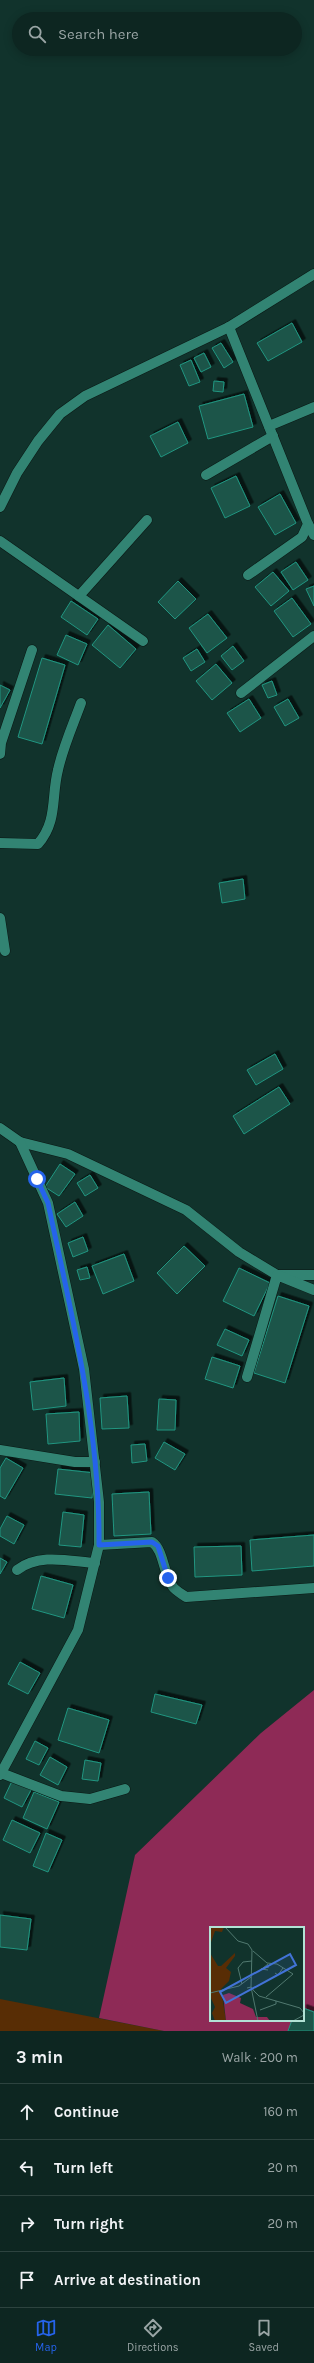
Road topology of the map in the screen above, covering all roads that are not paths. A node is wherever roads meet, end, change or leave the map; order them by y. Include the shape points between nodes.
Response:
1 (314, 274) edge
2 (229, 327) junction
3 (314, 407) edge
4 (271, 431) junction
5 (206, 475) dead end
6 (0, 507) edge
7 (147, 520) dead end
8 (308, 524) junction
9 (314, 535) edge
10 (0, 541) edge
11 (248, 574) dead end
12 (79, 596) junction
13 (314, 636) edge
14 (143, 641) dead end
15 (32, 650) dead end
16 (240, 693) dead end
17 (81, 703) dead end
18 (0, 754) edge
19 (0, 843) edge
20 (0, 918) edge
21 (5, 951) dead end
22 (0, 1128) edge
23 (20, 1142) junction
24 (277, 1275) junction
25 (314, 1275) edge
26 (314, 1290) edge
27 (246, 1377) dead end
28 (0, 1450) edge
29 (95, 1462) junction
30 (99, 1545) junction
31 (95, 1563) junction
32 (17, 1570) dead end
33 (314, 1588) edge
34 (0, 1774) edge
35 (125, 1790) dead end

1 - 2 street
2 - 4 street
2 - 6 street via 85,396 60,414 17,473
3 - 4 street
4 - 5 street
4 - 8 street
7 - 12 street
8 - 9 street
8 - 11 street via 302,537
10 - 12 street
12 - 14 street
13 - 16 street
15 - 18 street via 1,743
17 - 19 street via 57,771 53,814 48,833 38,844
20 - 21 street
22 - 23 street
23 - 24 street via 68,1154 186,1210 239,1252
23 - 29 street via 48,1203 84,1369
24 - 25 street
24 - 26 street
24 - 27 street
28 - 29 street via 75,1462
29 - 30 street via 99,1502
30 - 31 street
30 - 33 street via 152,1542 158,1546 168,1578 174,1588 186,1597
31 - 32 street via 45,1559 27,1563
31 - 34 street via 78,1630
34 - 35 street via 61,1796 90,1799

